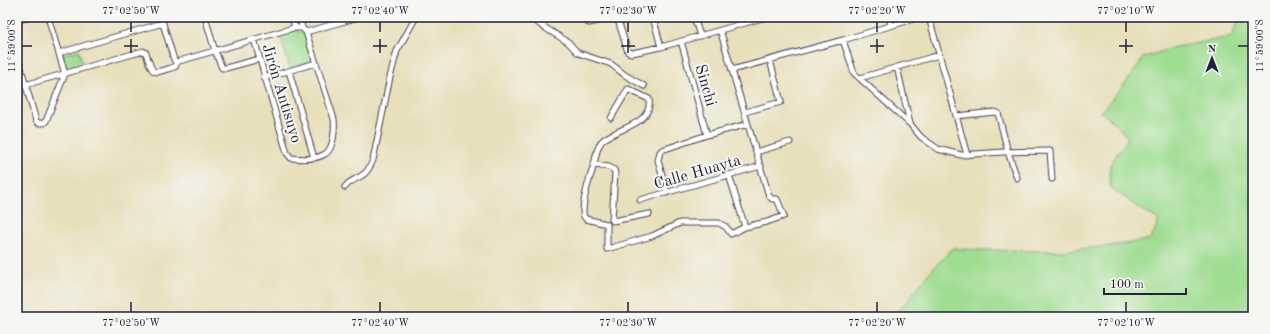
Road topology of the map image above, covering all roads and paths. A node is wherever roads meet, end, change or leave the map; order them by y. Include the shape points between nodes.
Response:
1 (30, 17) edge
2 (48, 17) edge
3 (161, 17) edge
4 (205, 17) edge
5 (292, 17) edge
6 (300, 17) edge
7 (359, 17) edge
8 (416, 17) edge
9 (526, 17) edge
10 (584, 17) edge
11 (616, 17) edge
12 (653, 17) edge
13 (694, 17) edge
14 (766, 17) edge
15 (889, 17) edge
16 (920, 17) edge
17 (928, 17) edge
18 (17, 21) edge
19 (163, 23) junction
20 (891, 25) junction
21 (295, 27) junction
22 (304, 30) junction
23 (718, 30) junction
24 (700, 36) junction
25 (254, 39) junction
26 (843, 40) junction
27 (681, 41) junction
28 (661, 47) junction
29 (215, 51) junction
30 (59, 53) junction
31 (17, 54) edge
32 (939, 55) junction
33 (259, 59) junction
34 (770, 60) junction
35 (176, 62) junction
36 (316, 63) junction
37 (897, 67) junction
38 (732, 70) junction
39 (289, 71) junction
40 (65, 74) junction
41 (264, 78) junction
42 (860, 78) junction
43 (26, 85) junction
44 (644, 86) dead end
45 (745, 112) junction
46 (956, 116) junction
47 (611, 118) dead end
48 (748, 124) junction
49 (910, 124) junction
50 (707, 135) junction
51 (790, 142) dead end
52 (756, 152) junction
53 (1008, 152) junction
54 (967, 155) junction
55 (314, 158) junction
56 (594, 165) junction
57 (761, 166) junction
58 (729, 175) junction
59 (1017, 178) dead end
60 (1052, 179) dead end
61 (345, 187) dead end
62 (667, 193) junction
63 (640, 200) dead end
64 (648, 214) dead end
65 (745, 227) junction

1 - 18 street
2 - 30 street
3 - 19 street
4 - 29 street
5 - 21 street
6 - 22 street, Jirón Antisuyo
7 - 22 street
8 - 61 street via 397,51 373,160 365,173
9 - 44 street via 568,42 578,53 611,64
10 - 11 street via 589,23
11 - 28 street via 628,52 632,54
12 - 28 street
13 - 24 street
14 - 23 street
15 - 20 street
16 - 20 street
17 - 32 street
19 - 30 street
19 - 35 street
20 - 26 street
21 - 22 street
21 - 25 street
22 - 36 street, Jirón Antisuyo
23 - 24 street
23 - 38 street
24 - 27 street
25 - 29 street
25 - 33 street, Jirón Antisuyo
26 - 34 street
26 - 42 street via 854,73
27 - 28 street
27 - 50 street, Sinchi
29 - 33 street via 223,68
29 - 35 street
30 - 40 street
31 - 43 street
32 - 37 street
32 - 46 street
33 - 41 street, Jirón Antisuyo
34 - 38 street
34 - 45 street via 781,102
35 - 40 street via 174,67 153,72 146,53 143,52
36 - 39 street
36 - 55 street, Jirón Antisuyo via 332,114 334,130 329,150 326,154
37 - 42 street
37 - 49 street
38 - 45 street
39 - 41 street
39 - 55 street
40 - 43 street
40 - 43 street via 46,121 41,124 36,121
41 - 55 street, Jirón Antisuyo via 287,153 291,158
42 - 49 street
45 - 48 street
46 - 53 street via 998,113
46 - 54 street
47 - 56 street via 628,89 649,99 648,110 638,122 603,140 599,145
48 - 50 street
48 - 52 street
49 - 54 street via 921,137 938,149
50 - 62 street via 660,152 658,160
51 - 52 street
52 - 57 street
53 - 54 street
53 - 59 street
53 - 60 street via 1050,151
56 - 64 street via 612,168 615,173 612,217 614,221
56 - 65 street via 584,200 583,215 586,219 607,224 607,249 652,236 680,223 719,223 726,227 730,234
57 - 58 street, Calle Huayta
57 - 65 street via 769,196 777,199 784,216
58 - 62 street, Calle Huayta
58 - 65 street
62 - 63 street, Calle Huayta

